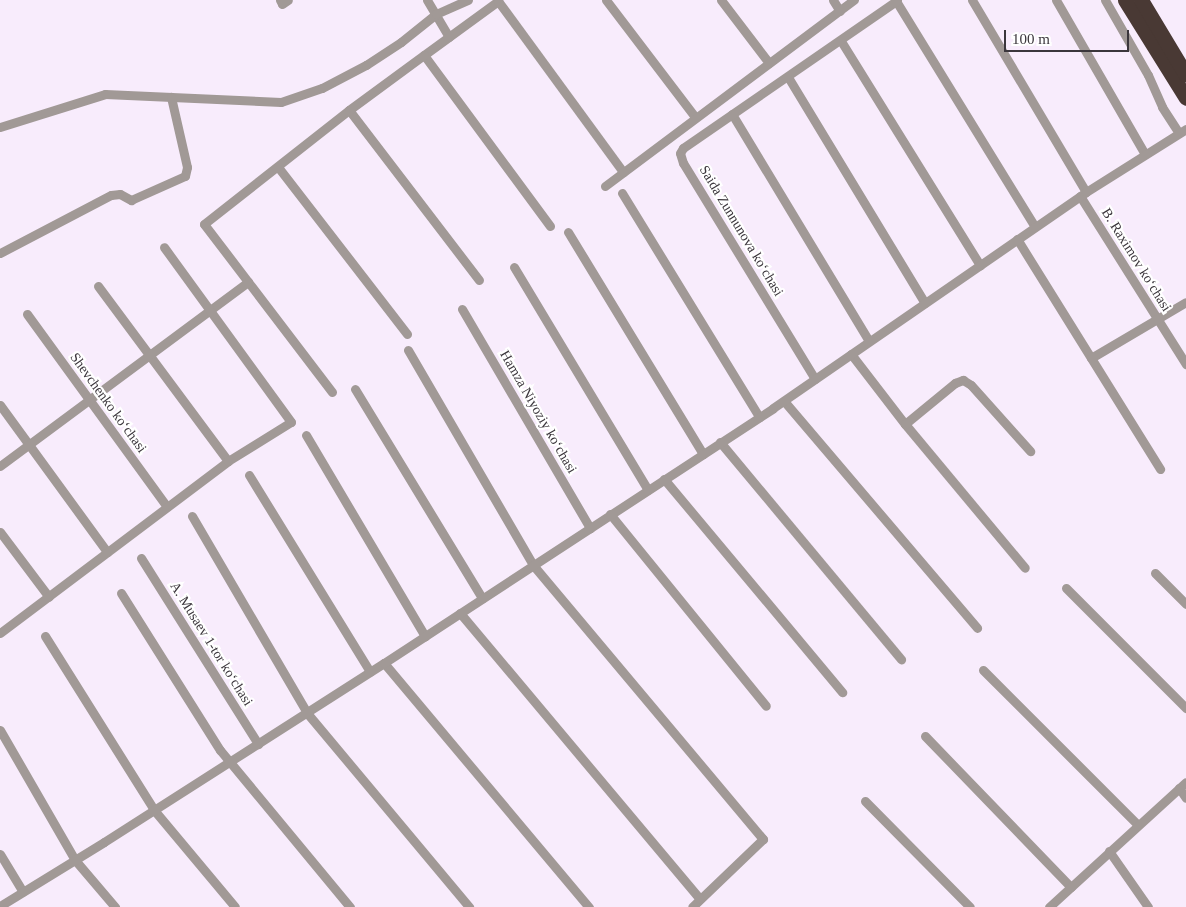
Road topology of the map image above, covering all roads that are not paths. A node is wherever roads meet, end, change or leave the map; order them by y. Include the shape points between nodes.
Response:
1 (280, 0) edge
2 (288, 0) edge
3 (427, 0) edge
4 (468, 0) edge
5 (606, 0) edge
6 (721, 0) edge
7 (833, 0) edge
8 (854, 0) edge
9 (896, 0) edge
10 (972, 0) edge
11 (1056, 0) edge
12 (1105, 0) edge
13 (1126, 0) edge
14 (1141, 0) edge
15 (840, 11) junction
16 (436, 14) junction
17 (449, 37) junction
18 (841, 41) junction
19 (424, 55) junction
20 (769, 63) junction
21 (1184, 67) edge
22 (788, 77) junction
23 (171, 98) junction
24 (1186, 98) edge
25 (350, 110) junction
26 (732, 114) junction
27 (695, 118) junction
28 (0, 127) edge
29 (1182, 131) edge
30 (1145, 154) junction
31 (278, 167) junction
32 (623, 172) junction
33 (605, 186) dead end
34 (622, 193) dead end
35 (1083, 194) junction
36 (550, 226) dead end
37 (1035, 227) junction
38 (568, 232) dead end
39 (1016, 239) junction
40 (164, 247) dead end
41 (0, 253) edge
42 (980, 265) junction
43 (514, 268) dead end
44 (479, 280) dead end
45 (248, 282) junction
46 (98, 286) dead end
47 (1186, 302) edge
48 (925, 303) junction
49 (462, 310) dead end
50 (211, 311) junction
51 (27, 314) dead end
52 (1157, 319) junction
53 (407, 334) dead end
54 (869, 341) junction
55 (408, 350) dead end
56 (851, 354) junction
57 (151, 356) junction
58 (1091, 358) junction
59 (1186, 364) edge
60 (815, 379) junction
61 (355, 389) dead end
62 (332, 392) dead end
63 (784, 400) junction
64 (89, 401) junction
65 (0, 404) edge
66 (759, 417) junction
67 (905, 424) junction
68 (306, 435) dead end
69 (720, 442) junction
70 (29, 444) junction
71 (1030, 451) dead end
72 (703, 454) junction
73 (228, 461) junction
74 (0, 466) edge
75 (1160, 469) dead end
76 (249, 475) dead end
77 (664, 479) junction
78 (648, 490) junction
79 (167, 507) junction
80 (610, 514) junction
81 (192, 516) dead end
82 (590, 528) junction
83 (0, 532) edge
84 (107, 552) junction
85 (141, 558) dead end
86 (533, 565) junction
87 (1025, 568) dead end
88 (1155, 573) dead end
89 (1066, 588) dead end
90 (121, 593) dead end
91 (49, 598) junction
92 (482, 598) junction
93 (1186, 604) edge
94 (460, 613) junction
95 (977, 628) dead end
96 (0, 633) edge
97 (45, 636) dead end
98 (425, 636) junction
99 (901, 659) dead end
100 (384, 663) junction
101 (983, 670) dead end
102 (370, 672) junction
103 (842, 692) dead end
104 (766, 706) dead end
105 (1186, 708) edge
106 (307, 713) junction
107 (0, 730) edge
108 (925, 736) dead end
109 (258, 744) junction
110 (231, 762) junction
111 (1186, 782) edge
112 (1179, 788) junction
113 (1186, 798) edge
114 (865, 801) dead end
115 (154, 810) junction
116 (1137, 824) junction
117 (1109, 851) junction
118 (0, 854) edge
119 (75, 860) junction
120 (1071, 887) junction
121 (23, 892) junction
122 (700, 899) junction
123 (0, 906) edge
124 (115, 907) edge
125 (235, 907) edge
126 (350, 907) edge
127 (470, 907) edge
128 (589, 907) edge
129 (692, 907) edge
130 (970, 907) edge
131 (1049, 907) edge
132 (1148, 907) edge

1 - 2 street via 282,4
3 - 16 street
4 - 16 street
5 - 27 street
6 - 20 street
7 - 15 street
8 - 15 street
9 - 18 street
9 - 37 street
10 - 35 street, B. Raximov koʻchasi
11 - 30 street
12 - 29 street via 1148,75 1162,107
13 - 24 highway
14 - 21 highway
15 - 20 street
16 - 17 street
16 - 23 street via 366,65 322,88 281,102
17 - 19 street
17 - 32 street via 498,1
18 - 22 street
18 - 42 street
19 - 25 street
19 - 36 street
20 - 27 street
22 - 26 street
22 - 48 street
23 - 28 street via 105,94
23 - 41 street via 187,167 184,176 130,200 120,194 111,195
25 - 31 street
25 - 44 street
26 - 54 street
26 - 60 street, Saida Zunnunova koʻchasi via 682,148 683,163
27 - 32 street
29 - 30 street
30 - 35 street
31 - 45 street via 204,224
31 - 53 street
32 - 33 street
34 - 66 street
35 - 37 street
35 - 52 street, B. Raximov koʻchasi
37 - 39 street
38 - 72 street
39 - 42 street
39 - 58 street
40 - 50 street
42 - 48 street
43 - 78 street
45 - 50 street
45 - 62 street
46 - 57 street
47 - 52 street
48 - 54 street
49 - 82 street, Hamza Niyoziy koʻchasi
50 - 57 street
50 - 73 street via 291,422
51 - 64 street, Shevchenko koʻchasi
52 - 58 street
52 - 59 street, B. Raximov koʻchasi
54 - 56 street
55 - 86 street
56 - 60 street
56 - 67 street
57 - 64 street
57 - 73 street
58 - 75 street
60 - 63 street
61 - 92 street
63 - 66 street
63 - 95 street
64 - 70 street
64 - 79 street, Shevchenko koʻchasi
65 - 70 street
66 - 69 street
67 - 71 street via 963,380
67 - 87 street
68 - 98 street
69 - 72 street
69 - 99 street
70 - 74 street
70 - 84 street
72 - 77 street
73 - 79 street
76 - 102 street
77 - 78 street
77 - 103 street
78 - 80 street
79 - 84 street
80 - 82 street
80 - 104 street
81 - 106 street
82 - 86 street
83 - 91 street
84 - 91 street
85 - 109 street, A. Musaev 1-tor koʻchasi
86 - 92 street
86 - 122 street via 763,839
88 - 93 street
89 - 105 street
90 - 110 street via 220,750
91 - 96 street
92 - 94 street
94 - 98 street
94 - 122 street
97 - 115 street
98 - 100 street
100 - 102 street
100 - 128 street
101 - 116 street
102 - 106 street
106 - 109 street
106 - 127 street
107 - 119 street
108 - 120 street
109 - 110 street
110 - 115 street
110 - 126 street
111 - 112 street
112 - 113 street
112 - 116 street
114 - 130 street
115 - 119 street
115 - 125 street
116 - 117 street
117 - 120 street
117 - 132 street
118 - 121 street
119 - 121 street
119 - 124 street
120 - 131 street
121 - 123 street
122 - 129 street

